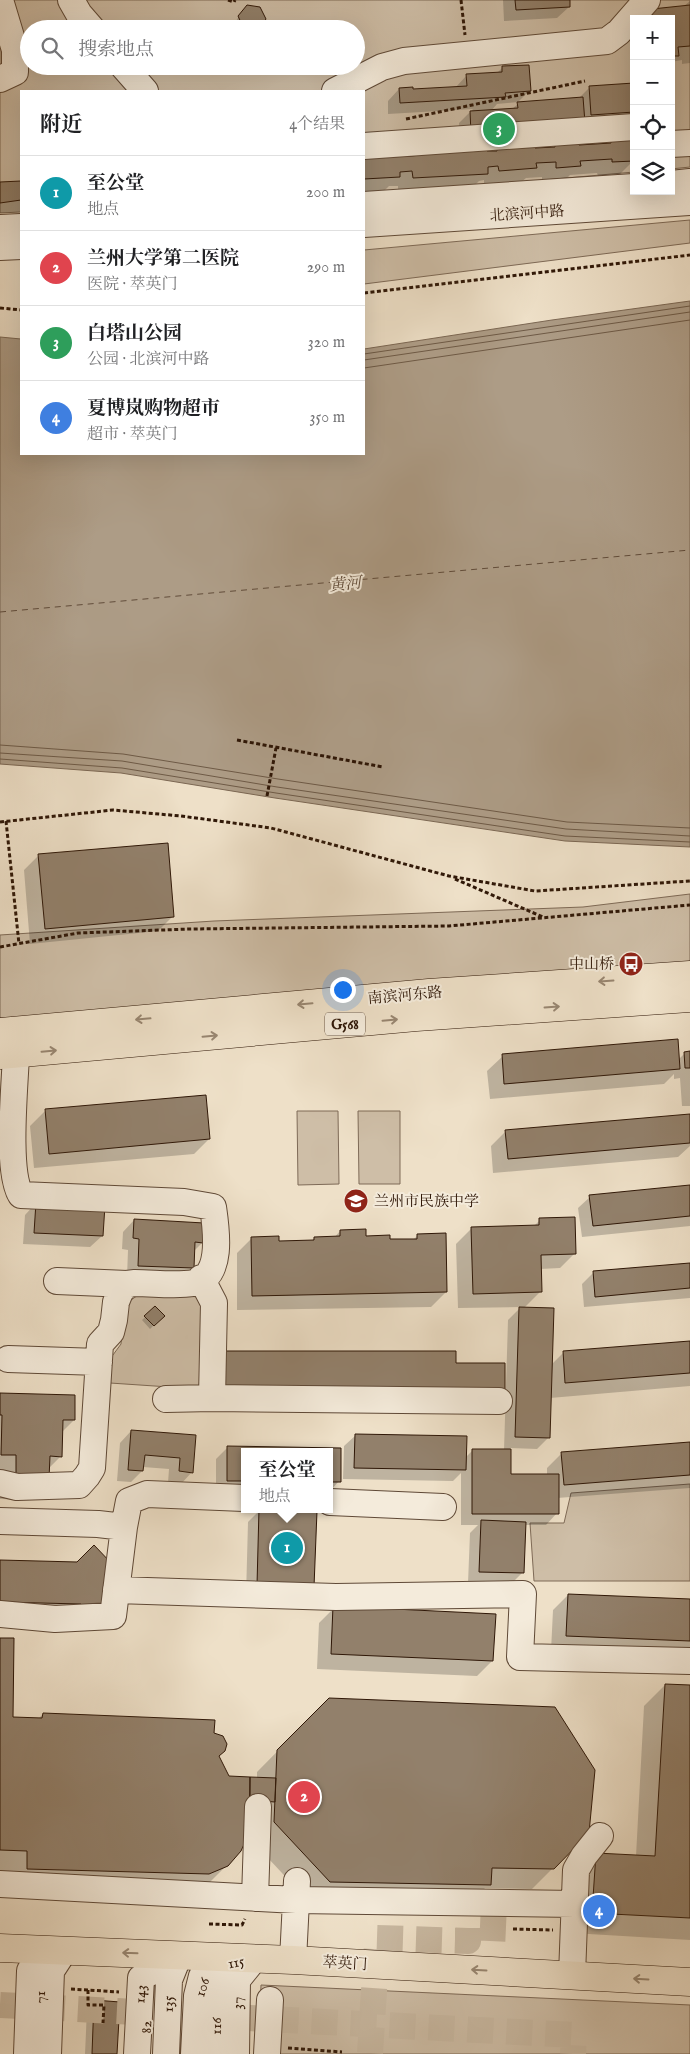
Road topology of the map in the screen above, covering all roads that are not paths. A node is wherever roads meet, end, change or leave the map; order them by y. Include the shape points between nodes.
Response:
1 (0, 0) edge
2 (71, 0) edge
3 (647, 0) edge
4 (84, 20) edge
5 (131, 75) edge
6 (0, 78) edge
7 (144, 90) edge
8 (337, 90) edge
9 (630, 127) edge
10 (690, 143) edge
11 (675, 144) edge
12 (365, 146) edge
13 (690, 182) edge
14 (675, 184) edge
15 (630, 186) edge
16 (656, 198) edge
17 (690, 202) edge
18 (365, 205) edge
19 (365, 224) edge
20 (20, 227) edge
21 (0, 228) edge
22 (20, 246) edge
23 (0, 248) edge
24 (690, 975) edge
25 (690, 998) edge
26 (0, 1032) edge
27 (8, 1054) edge
28 (202, 1278) junction
29 (54, 1290) dead end
30 (122, 1293) junction
31 (8, 1359) dead end
32 (99, 1362) junction
33 (212, 1398) junction
34 (166, 1399) dead end
35 (499, 1401) dead end
36 (0, 1483) edge
37 (241, 1498) edge
38 (333, 1502) edge
39 (443, 1507) dead end
40 (0, 1521) edge
41 (124, 1527) junction
42 (116, 1590) junction
43 (0, 1614) edge
44 (690, 1661) edge
45 (258, 1807) dead end
46 (600, 1836) dead end
47 (0, 1884) edge
48 (297, 1891) junction
49 (255, 1898) junction
50 (575, 1904) junction
51 (0, 1948) edge
52 (64, 1950) junction
53 (179, 1955) junction
54 (254, 1958) junction
55 (293, 1960) junction
56 (572, 1975) junction
57 (690, 1982) edge
58 (270, 2000) dead end
59 (260, 2052) edge
60 (27, 2054) edge
61 (38, 2054) edge
62 (48, 2054) edge
63 (59, 2054) edge
64 (137, 2054) edge
65 (144, 2054) edge
66 (155, 2054) edge
67 (166, 2054) edge
68 (176, 2054) edge
69 (194, 2054) edge
70 (205, 2054) edge
71 (215, 2054) edge
72 (226, 2054) edge
73 (236, 2054) edge

1 - 6 street via 15,50 15,72
2 - 4 street
3 - 8 street via 607,41 404,61 382,67
5 - 7 street
9 - 12 street
10 - 11 street
13 - 14 street
15 - 18 street, 北滨河中路
16 - 17 street, 北滨河中路
16 - 19 street, 北滨河中路
20 - 21 street
22 - 23 street
24 -> 26 main road, 南滨河东路 / G568 via 429,993
27 -> 25 main road, 南滨河东路 / G568 via 416,1017
27 - 28 street via 12,1159 16,1188 21,1195 184,1202 213,1207 217,1239 213,1266
28 - 30 street via 196,1282
28 - 33 street via 214,1303
29 - 30 street
30 - 32 street via 110,1332 100,1344
31 - 32 street
32 - 36 street via 92,1468 87,1476 78,1485 17,1487
33 - 34 street
33 - 35 street
37 - 41 street via 147,1494 129,1501
38 - 39 street
40 - 41 street
41 - 42 street
42 - 43 street via 113,1616 55,1619
42 - 44 street via 336,1597 522,1594 520,1656
45 - 49 street
46 - 50 street via 576,1870
47 - 49 street
48 - 49 street
48 - 50 street via 438,1913
48 - 55 street
50 - 56 street
51 - 52 main road, 萃英门
53 -> 52 main road, 萃英门
52 - 60 street via 30,1971
52 - 61 street, 71 via 41,1971
52 - 62 street via 51,1971
52 - 63 street
53 - 54 main road, 萃英门
53 - 64 street, 143 via 140,1978
53 - 65 street, 82 via 149,1979
53 - 66 street via 159,1978
53 - 67 street, 135 via 169,1980
53 - 68 street
54 - 55 main road, 萃英门
54 - 59 street via 249,1980
54 - 69 street, 106 via 217,1962 202,1976 197,1996
54 - 70 street, 115 via 218,1966 208,1979
54 - 71 street, 116 via 228,1970 218,1985
54 - 72 street via 228,1980
54 - 73 street, 37 via 237,1980
56 -> 55 main road, 萃英门
57 -> 56 main road, 萃英门
58 - 59 street

